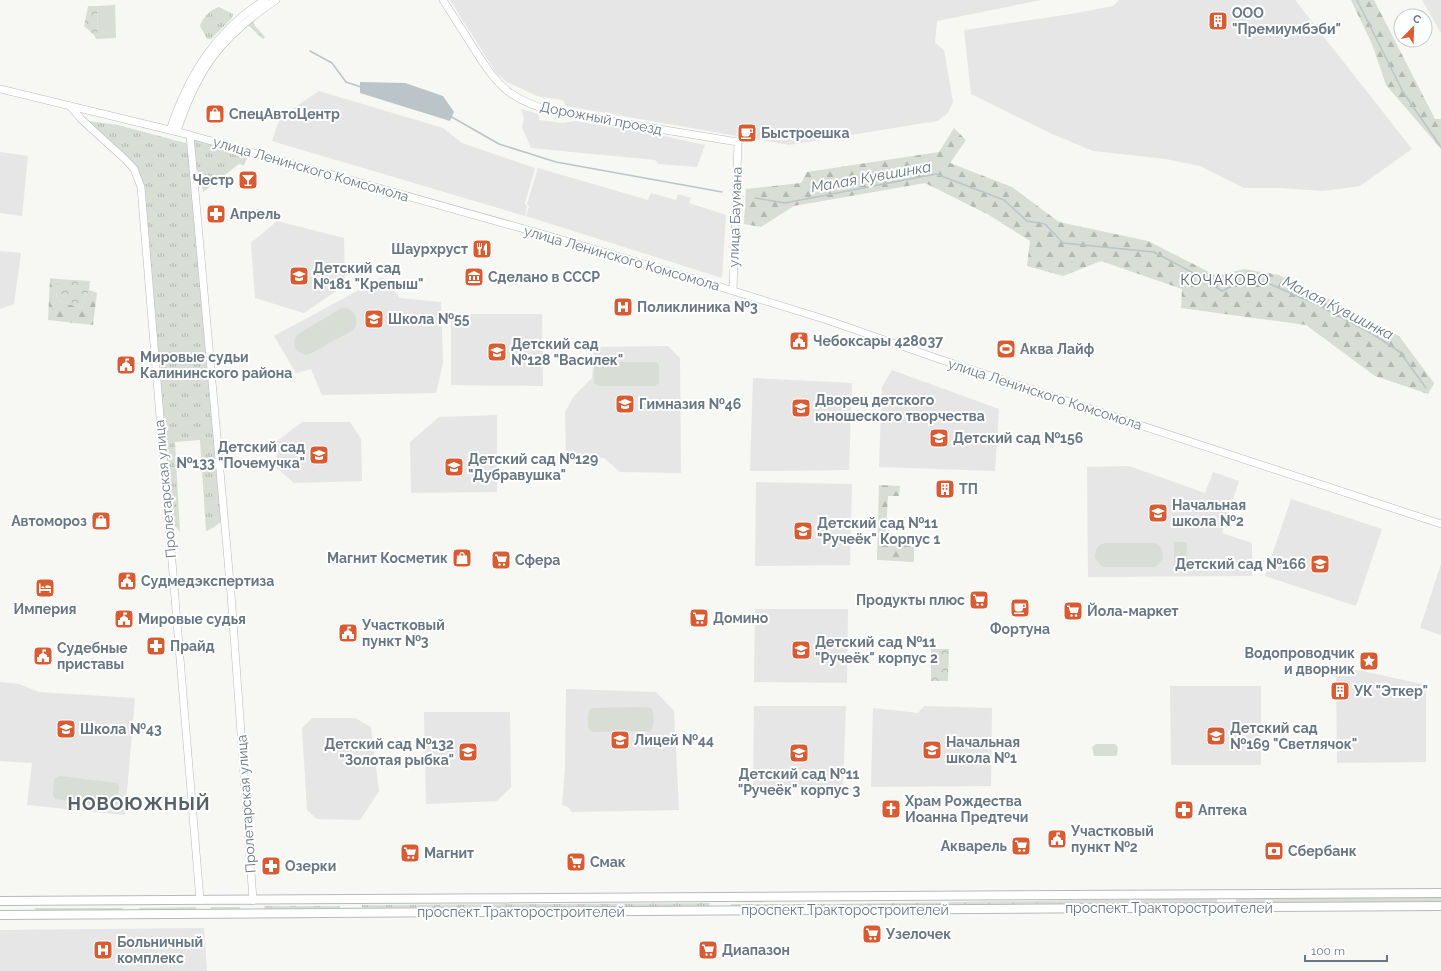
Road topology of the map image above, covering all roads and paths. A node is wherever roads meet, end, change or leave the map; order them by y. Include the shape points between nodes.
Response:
1 (266, 0) edge
2 (276, 0) edge
3 (443, 0) edge
4 (204, 64) junction
5 (0, 89) edge
6 (70, 106) junction
7 (174, 131) junction
8 (190, 135) junction
9 (738, 142) joint
10 (733, 291) junction
11 (1441, 524) edge
12 (1441, 893) edge
13 (1220, 894) junction
14 (724, 897) junction
15 (132, 900) junction
16 (200, 900) junction
17 (253, 900) junction
18 (0, 901) edge
19 (24, 901) junction
20 (1441, 906) edge
21 (1221, 908) junction
22 (724, 910) junction
23 (248, 913) junction
24 (133, 914) junction
25 (205, 914) junction
26 (0, 915) edge
27 (24, 915) junction

1 - 4 street via 224,33
2 - 4 street via 238,28
3 - 9 street, Дорожный проезд via 488,70 498,82 525,102 555,112
4 - 7 street via 196,76
5 - 6 street, улица Ленинского Комсомола
6 - 7 street, улица Ленинского Комсомола
6 - 16 street, Пролетарская улица via 134,169 141,187
7 - 8 street, улица Ленинского Комсомола
8 - 10 street, улица Ленинского Комсомола
8 - 17 street, Пролетарская улица via 231,594
9 - 10 street, улица Баумана
10 - 11 street, улица Ленинского Комсомола
12 - 13 main road, проспект Тракторостроителей
13 - 14 main road, проспект Тракторостроителей
13 - 21 main road
14 - 17 main road, проспект Тракторостроителей
14 - 22 main road
15 - 16 main road, проспект Тракторостроителей
15 - 19 main road, проспект Тракторостроителей
15 - 24 main road
16 - 17 main road, проспект Тракторостроителей
16 - 25 main road
17 - 23 main road
18 - 19 main road, проспект Тракторостроителей
19 - 27 main road
20 - 21 main road, проспект Тракторостроителей
21 - 22 main road, проспект Тракторостроителей
22 - 23 main road, проспект Тракторостроителей
23 - 25 main road, проспект Тракторостроителей
24 - 25 main road, проспект Тракторостроителей
24 - 27 main road, проспект Тракторостроителей
26 - 27 main road, проспект Тракторостроителей

